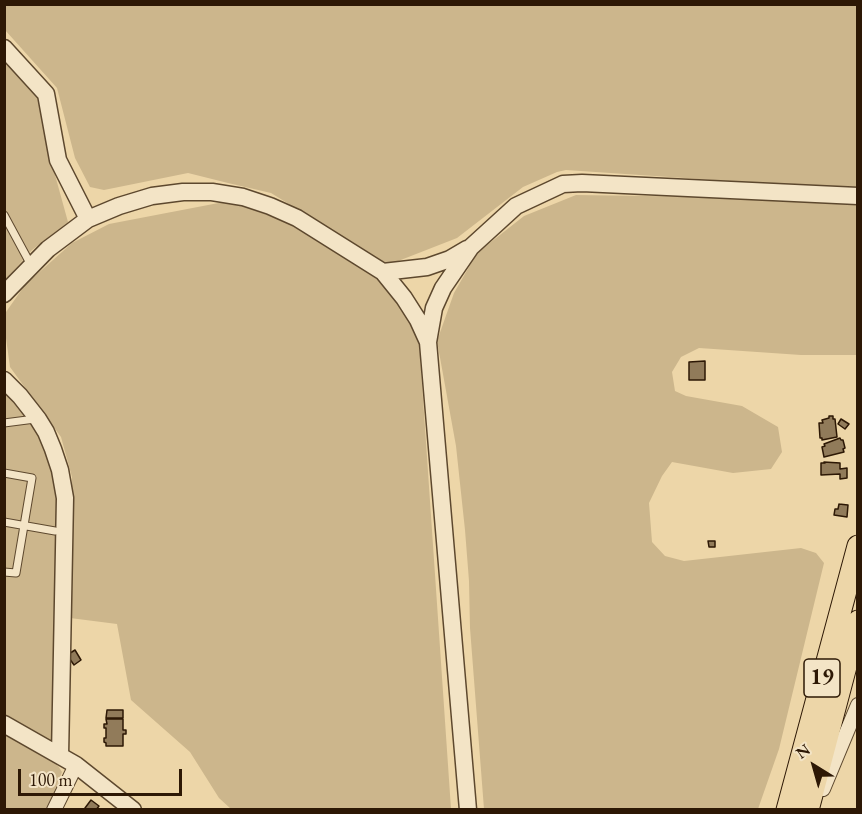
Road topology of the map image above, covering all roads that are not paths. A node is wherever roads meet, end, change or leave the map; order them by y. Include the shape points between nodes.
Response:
1 (4, 48) edge
2 (858, 196) edge
3 (4, 215) edge
4 (88, 219) junction
5 (471, 247) junction
6 (31, 266) junction
7 (383, 272) junction
8 (4, 294) edge
9 (428, 342) junction
10 (4, 380) edge
11 (38, 419) junction
12 (4, 423) edge
13 (4, 473) edge
14 (4, 522) edge
15 (25, 526) junction
16 (55, 531) dead end
17 (858, 546) edge
18 (4, 572) edge
19 (858, 621) edge
20 (858, 705) edge
21 (4, 724) edge
22 (60, 756) junction
23 (810, 762) junction
24 (76, 765) junction
25 (823, 789) junction
26 (54, 810) edge
27 (133, 810) edge
28 (468, 810) edge
29 (777, 810) edge
30 (787, 810) edge
31 (808, 810) edge
32 (819, 810) edge

1 - 4 street via 46,94 58,160
2 - 5 street via 563,184 516,206
3 - 6 lane
4 - 6 street
4 - 7 street via 152,196 212,192 243,197 297,218
5 - 7 street via 427,267
5 - 9 street via 434,308
6 - 8 street
7 - 9 street via 418,320
9 - 28 street
10 - 11 street
11 - 12 lane
11 - 22 street via 53,449 65,498
13 - 15 lane via 32,478
14 - 15 lane
15 - 16 lane
15 - 18 lane via 16,573
17 - 23 highway, 19
19 - 23 highway, 19
20 - 25 street
21 - 22 street
22 - 24 street
23 - 25 highway
23 - 29 highway via 789,774
23 - 30 highway, 19
23 - 31 highway, 19
24 - 26 street
24 - 27 street
25 - 32 highway

